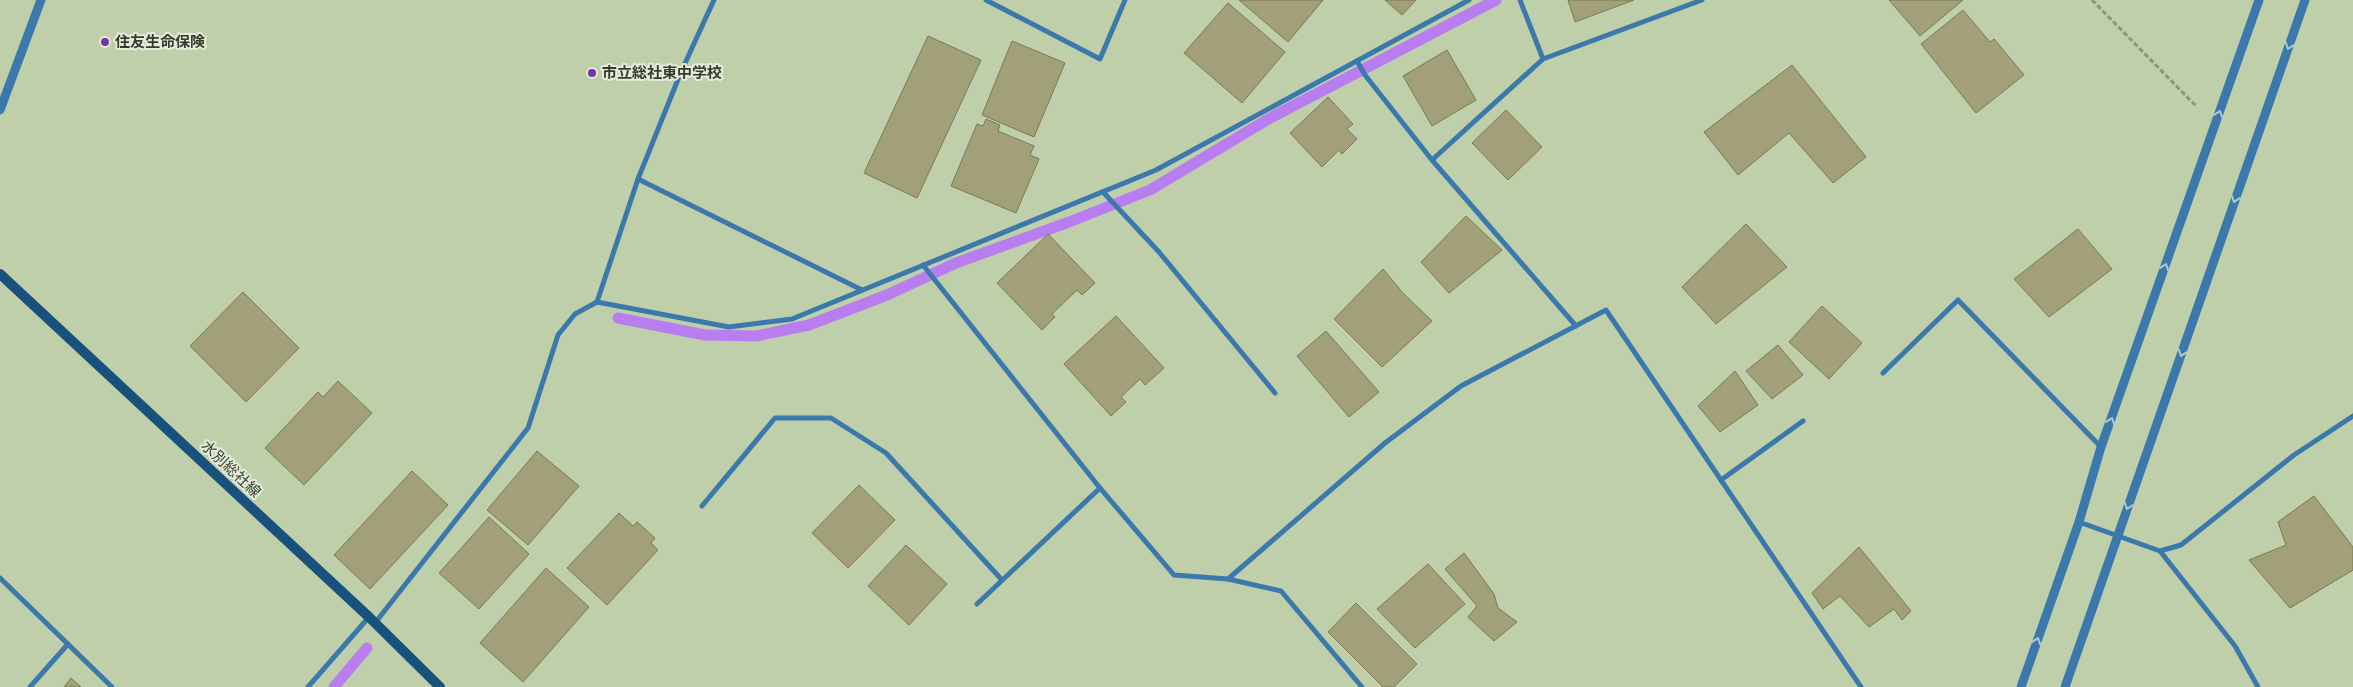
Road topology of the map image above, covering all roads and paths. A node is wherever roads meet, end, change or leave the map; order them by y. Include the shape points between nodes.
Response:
1 (41, 0) edge
2 (714, 0) edge
3 (986, 0) edge
4 (1125, 0) edge
5 (1469, 0) edge
6 (1702, 0) edge
7 (2092, 0) edge
8 (2259, 0) edge
9 (2305, 0) edge
10 (1521, 1) edge
11 (1544, 59) junction
12 (1357, 61) junction
13 (0, 110) edge
14 (2216, 123) junction
15 (1432, 160) junction
16 (638, 179) junction
17 (1103, 192) junction
18 (923, 265) junction
19 (0, 274) edge
20 (862, 290) junction
21 (597, 302) junction
22 (1576, 326) junction
23 (1883, 373) dead end
24 (1275, 393) dead end
25 (2353, 416) edge
26 (1803, 421) dead end
27 (2101, 447) junction
28 (1721, 480) junction
29 (1100, 488) junction
30 (702, 506) dead end
31 (2079, 522) junction
32 (2118, 535) junction
33 (2160, 551) junction
34 (0, 578) edge
35 (1228, 579) junction
36 (1002, 580) junction
37 (977, 604) dead end
38 (372, 620) junction
39 (68, 644) junction
40 (30, 687) edge
41 (112, 687) edge
42 (308, 687) edge
43 (440, 687) edge
44 (1362, 687) edge
45 (1861, 687) edge
46 (2021, 687) edge
47 (2065, 687) edge
48 (2258, 687) edge

1 - 13 street
2 - 16 street
3 - 4 street via 1100,59
5 - 12 street
6 - 11 street
7 - 14 path via 2183,95
14 -> 8 street
9 -> 32 street
10 - 11 street
11 - 15 street
12 - 15 street
12 - 17 street via 1156,170
27 -> 14 street
15 - 22 street
16 - 20 street
16 - 21 street
17 - 18 street
17 - 24 street via 1159,252
18 - 20 street
18 - 29 street
19 - 38 main road, 水別総社線
20 - 21 street via 792,319 729,327
21 - 38 street via 575,314 558,335 528,428
22 - 28 street via 1606,310
22 - 35 street via 1461,386 1385,443
23 - 27 street via 1958,300
25 - 33 street via 2294,455 2181,546
26 - 28 street
27 - 31 street
28 - 45 street
29 - 35 street via 1174,575
29 - 36 street
30 - 36 street via 775,418 831,418 886,453
31 - 32 street
46 -> 31 street
32 - 33 street
32 - 47 street
33 - 48 street via 2235,646
34 - 39 street
35 - 44 street via 1281,591
36 - 37 street
38 - 42 street
38 - 43 main road, 水別総社線
39 - 40 street
39 - 41 street

